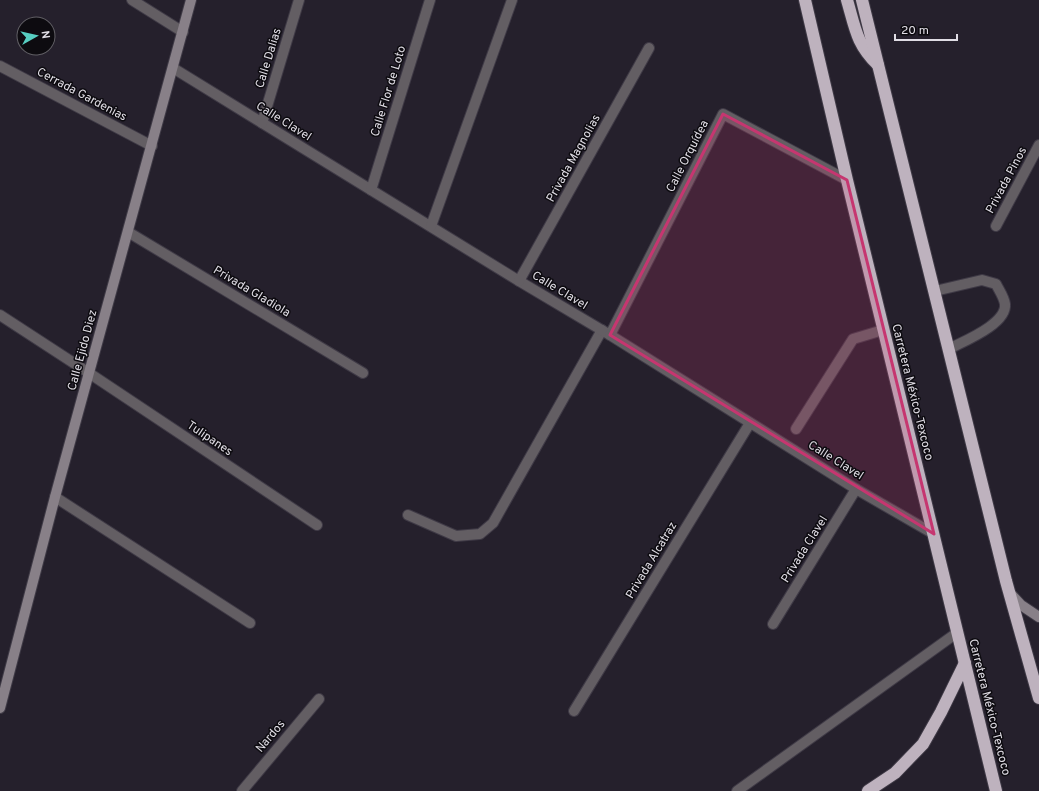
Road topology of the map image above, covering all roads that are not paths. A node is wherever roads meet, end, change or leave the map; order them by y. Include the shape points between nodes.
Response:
1 (132, 0) edge
2 (192, 0) edge
3 (299, 0) edge
4 (430, 0) edge
5 (512, 0) edge
6 (805, 0) edge
7 (847, 0) edge
8 (862, 0) edge
9 (183, 32) junction
10 (649, 48) dead end
11 (878, 65) junction
12 (0, 66) edge
13 (173, 68) junction
14 (262, 123) junction
15 (1039, 145) edge
16 (152, 146) junction
17 (847, 180) junction
18 (371, 190) junction
19 (431, 226) junction
20 (996, 226) dead end
21 (128, 232) junction
22 (519, 281) junction
23 (935, 291) junction
24 (0, 315) edge
25 (883, 330) junction
26 (606, 333) junction
27 (949, 349) junction
28 (89, 373) junction
29 (363, 373) dead end
30 (750, 423) junction
31 (796, 430) dead end
32 (856, 489) junction
33 (55, 497) junction
34 (408, 515) dead end
35 (317, 525) dead end
36 (934, 534) junction
37 (1009, 592) junction
38 (1039, 617) edge
39 (250, 624) dead end
40 (773, 624) dead end
41 (958, 632) junction
42 (965, 663) junction
43 (319, 698) dead end
44 (1039, 698) edge
45 (0, 708) edge
46 (574, 711) dead end
47 (242, 791) edge
48 (737, 791) edge
49 (868, 791) edge
50 (996, 791) edge

1 - 9 street
2 - 9 main road, Calle Ejido Diez
3 - 14 street, Calle Dalias
4 - 18 street, Calle Flor de Loto
5 - 19 street
6 - 17 highway, Carretera México-Texcoco
7 - 11 highway via 860,42
8 - 11 highway
9 - 13 main road, Calle Ejido Diez
10 - 22 street, Privada Magnolias
11 - 23 highway
12 - 16 street, Cerrada Gardenias
13 - 14 street, Calle Clavel
13 - 16 main road, Calle Ejido Diez
14 - 18 street, Calle Clavel
15 - 20 street, Privada Pinos
16 - 21 main road, Calle Ejido Diez
17 - 25 highway, Carretera México-Texcoco
17 - 26 street, Calle Orquídea via 723,114
18 - 19 street, Calle Clavel
19 - 22 street, Calle Clavel
21 - 28 main road, Calle Ejido Diez
21 - 29 street, Privada Gladiola
22 - 26 street, Calle Clavel
23 - 27 highway
23 - 27 street via 982,280 996,284 1005,304 1002,315 994,324
24 - 28 street, Tulipanes
25 - 31 street via 853,339
25 - 36 highway, Carretera México-Texcoco
26 - 30 street, Calle Clavel
26 - 34 street via 493,523 480,534 456,536
27 - 37 highway
28 - 33 main road, Calle Ejido Diez
28 - 35 street, Tulipanes
30 - 32 street, Calle Clavel
30 - 46 street, Privada Alcatraz
32 - 36 street, Calle Clavel
32 - 40 street, Privada Clavel
33 - 39 street
33 - 45 main road, Calle Ejido Diez
36 - 41 highway, Carretera México-Texcoco
37 - 38 main road
37 - 44 highway
41 - 42 highway, Carretera México-Texcoco
41 - 48 street
42 - 49 highway via 942,712 923,744 895,773
42 - 50 highway, Carretera México-Texcoco
43 - 47 street, Nardos

